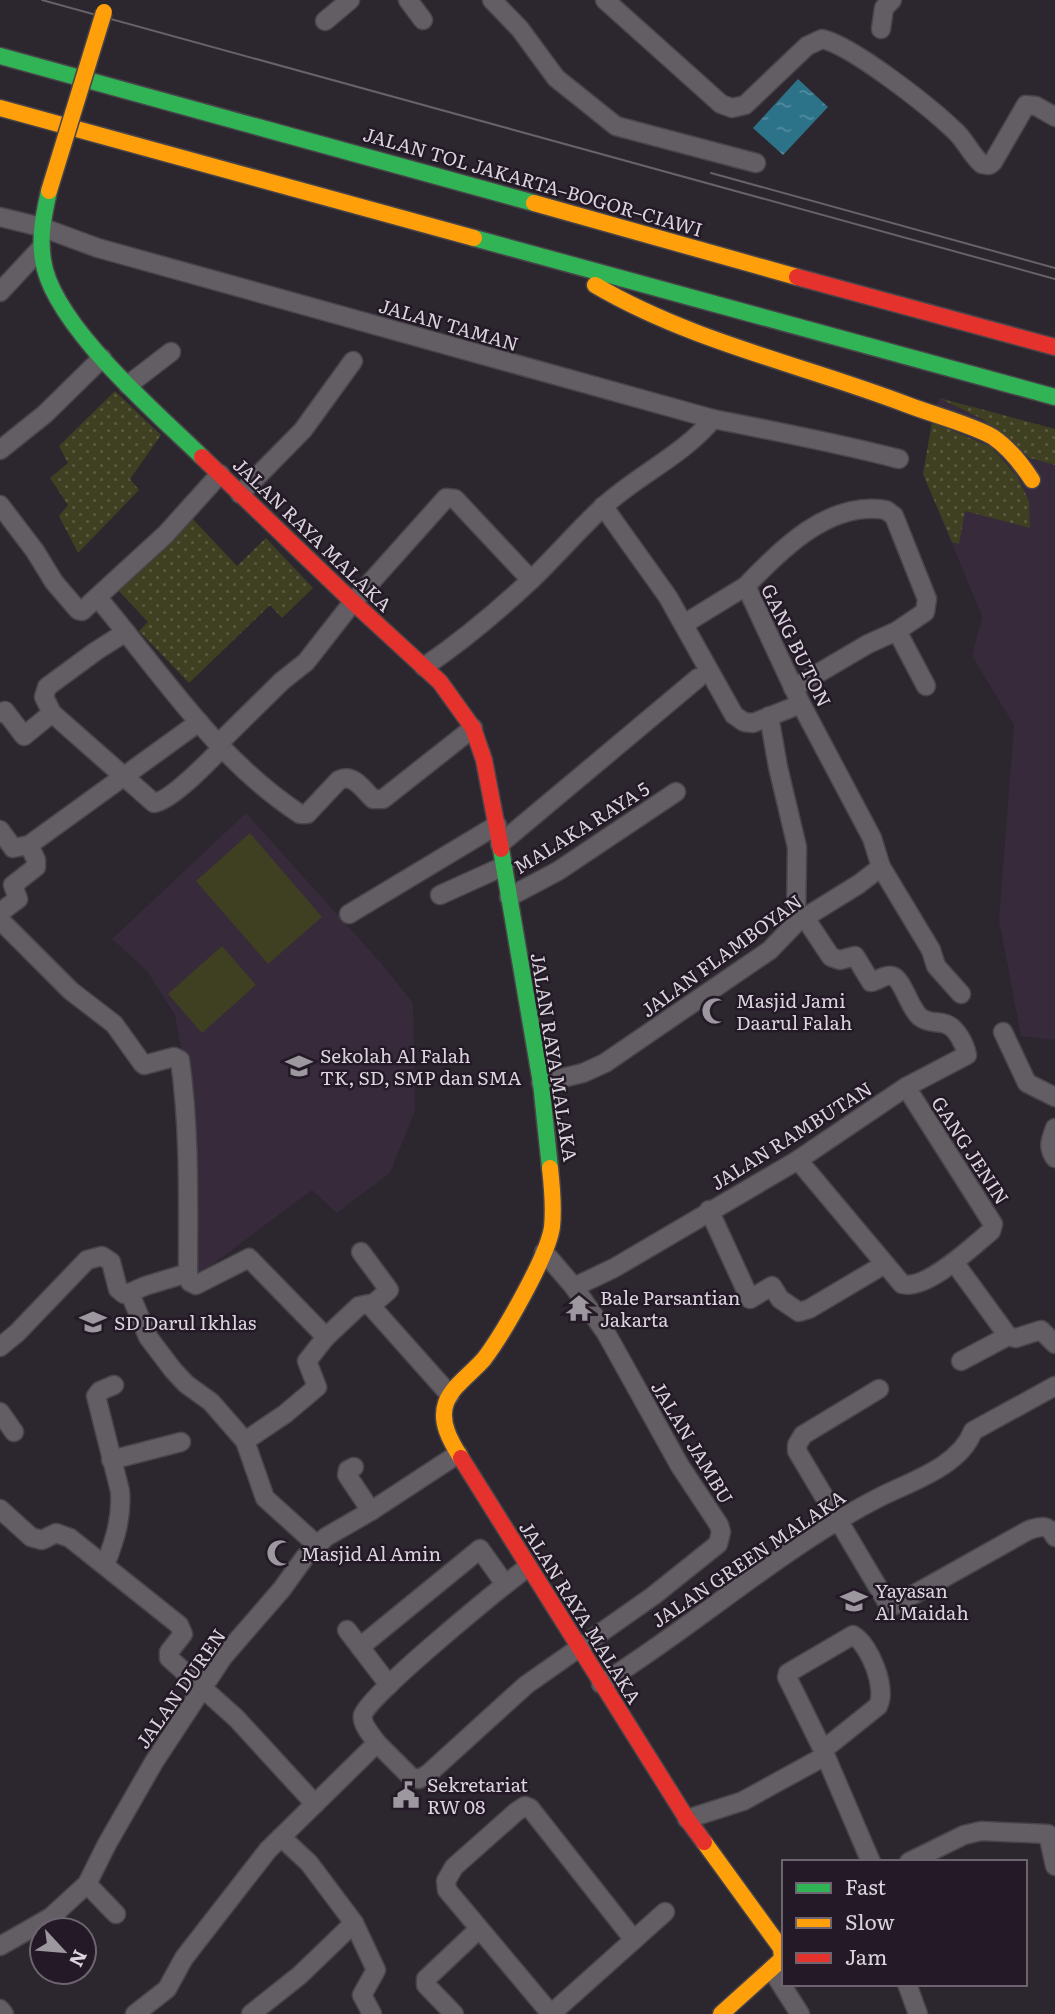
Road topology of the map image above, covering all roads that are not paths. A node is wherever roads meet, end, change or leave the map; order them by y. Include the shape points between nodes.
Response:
1 (350, 0) edge
2 (408, 0) edge
3 (492, 0) edge
4 (605, 0) edge
5 (892, 0) edge
6 (106, 6) edge
7 (423, 20) dead end
8 (325, 21) dead end
9 (881, 29) dead end
10 (0, 55) edge
11 (0, 108) edge
12 (1055, 117) edge
13 (756, 163) dead end
14 (0, 217) edge
15 (41, 227) junction
16 (41, 248) junction
17 (558, 262) junction
18 (0, 292) edge
19 (1055, 347) edge
20 (171, 352) dead end
21 (102, 358) junction
22 (353, 361) dead end
23 (128, 385) junction
24 (1055, 397) edge
25 (713, 419) junction
26 (0, 450) edge
27 (899, 459) dead end
28 (220, 474) junction
29 (1032, 480) dead end
30 (240, 494) junction
31 (0, 505) edge
32 (603, 506) junction
33 (531, 580) junction
34 (746, 586) junction
35 (99, 598) junction
36 (353, 602) junction
37 (684, 624) junction
38 (897, 631) junction
39 (126, 632) junction
40 (424, 667) junction
41 (698, 678) dead end
42 (926, 686) dead end
43 (797, 696) junction
44 (0, 713) edge
45 (52, 713) junction
46 (769, 716) junction
47 (199, 722) junction
48 (473, 728) junction
49 (220, 747) junction
50 (124, 775) junction
51 (676, 792) dead end
52 (497, 825) junction
53 (0, 830) edge
54 (500, 844) junction
55 (29, 845) junction
56 (504, 866) junction
57 (881, 867) junction
58 (440, 895) dead end
59 (509, 897) junction
60 (349, 915) dead end
61 (0, 916) edge
62 (801, 920) junction
63 (961, 995) dead end
64 (1003, 1032) dead end
65 (541, 1083) junction
66 (906, 1087) junction
67 (1055, 1097) edge
68 (1055, 1128) edge
69 (1055, 1158) edge
70 (798, 1160) junction
71 (709, 1210) junction
72 (361, 1252) dead end
73 (544, 1252) junction
74 (954, 1262) junction
75 (886, 1264) junction
76 (188, 1273) junction
77 (574, 1287) junction
78 (129, 1293) junction
79 (371, 1306) junction
80 (1008, 1336) junction
81 (326, 1337) junction
82 (1055, 1344) edge
83 (0, 1347) edge
84 (961, 1361) dead end
85 (114, 1385) dead end
86 (1055, 1385) edge
87 (879, 1389) dead end
88 (450, 1395) junction
89 (0, 1412) edge
90 (14, 1432) dead end
91 (245, 1441) junction
92 (181, 1442) dead end
93 (458, 1454) junction
94 (111, 1460) junction
95 (354, 1467) dead end
96 (0, 1509) edge
97 (370, 1511) junction
98 (838, 1518) junction
99 (1055, 1537) edge
100 (317, 1545) junction
101 (105, 1564) junction
102 (528, 1567) junction
103 (505, 1584) junction
104 (347, 1630) dead end
105 (360, 1647) junction
106 (579, 1648) junction
107 (608, 1680) junction
108 (389, 1685) junction
109 (203, 1688) junction
110 (377, 1743) junction
111 (824, 1753) junction
112 (315, 1804) junction
113 (687, 1819) junction
114 (1052, 1835) edge
115 (281, 1837) junction
116 (927, 1857) edge
117 (870, 1860) edge
118 (1055, 1867) edge
119 (87, 1884) junction
120 (665, 1912) dead end
121 (116, 1914) dead end
122 (354, 1923) junction
123 (479, 1929) junction
124 (634, 1940) junction
125 (0, 1946) edge
126 (782, 1951) edge
127 (782, 1959) edge
128 (772, 1970) junction
129 (782, 1986) edge
130 (782, 1986) edge
131 (908, 1986) edge
132 (0, 2009) edge
133 (545, 2012) edge
134 (4, 2014) edge
135 (135, 2014) edge
136 (251, 2014) edge
137 (372, 2014) edge
138 (454, 2014) edge
139 (721, 2014) edge
140 (800, 2014) edge
141 (919, 2014) edge

1 - 8 street
2 - 7 street
3 - 13 street via 556,78 616,126
4 - 12 street via 697,85 732,108 745,105 807,46 822,39 855,55 939,117 982,164 993,162 1026,105
5 - 9 street via 884,8
6 - 15 main road, JALAN RAYA MALAKA, bridge
10 - 19 main road, JALAN TOL JAKARTA–BOGOR–CIAWI
11 - 17 main road
14 - 15 street, JALAN TAMAN
15 - 16 main road, JALAN RAYA MALAKA
15 - 25 street, JALAN TAMAN via 98,248
16 - 18 street
16 - 21 main road, JALAN RAYA MALAKA via 57,301
17 - 24 main road
17 - 29 main road via 610,295 677,324 989,435 1007,447
20 - 23 street
21 - 23 main road, JALAN RAYA MALAKA
21 - 26 street
22 - 30 street via 303,430
23 - 28 main road, JALAN RAYA MALAKA
25 - 27 street, JALAN TAMAN
25 - 32 street via 670,460
28 - 30 main road, JALAN RAYA MALAKA
28 - 35 street
30 - 36 main road, JALAN RAYA MALAKA
31 - 35 street via 78,610
32 - 33 street
32 - 37 street
33 - 36 street via 454,499 446,498
33 - 40 street
34 - 37 street, GANG BUTON
34 - 38 street via 819,522 867,509 886,510 894,516 927,599 925,612
34 - 43 street, GANG BUTON
35 - 39 street
36 - 40 main road, JALAN RAYA MALAKA
36 - 49 street via 306,662
37 - 46 street via 734,715 748,723
38 - 42 street
38 - 43 street via 868,644
39 - 45 street via 47,687 44,697
39 - 47 street
40 - 48 main road, JALAN RAYA MALAKA
41 - 54 street
43 - 46 street
43 - 57 street, GANG BUTON via 872,838
44 - 45 street via 5,711 24,736
45 - 50 street
46 - 62 street via 797,847
47 - 49 street
47 - 50 street
48 - 49 street via 383,799 373,799 346,777 304,814 272,795
48 - 52 main road, JALAN RAYA MALAKA
49 - 50 street via 157,803
50 - 55 street
51 - 59 street, MALAKA RAYA 5 via 558,871
52 - 54 main road, JALAN RAYA MALAKA
52 - 60 street
53 - 55 street via 13,848
54 - 56 main road, JALAN RAYA MALAKA
55 - 61 street via 36,867 13,885 18,899
56 - 58 street
56 - 59 main road, JALAN RAYA MALAKA
57 - 62 street, JALAN FLAMBOYAN
57 - 63 street, GANG BUTON via 936,966
59 - 65 main road, JALAN RAYA MALAKA
61 - 76 street via 71,991 114,1024 144,1065 174,1057 180,1060 189,1160
62 - 65 street, JALAN FLAMBOYAN via 770,950 605,1063
62 - 66 street, JALAN RAMBUTAN via 831,957 855,956 872,982 891,976 899,981 912,1009 927,1021 955,1030 965,1057
64 - 67 street via 1027,1083
65 - 73 main road, JALAN RAYA MALAKA via 552,1203 552,1227
66 - 70 street, JALAN RAMBUTAN
66 - 74 street, GANG JENIN via 993,1224 991,1231
68 - 69 street via 1050,1142
70 - 71 street, JALAN RAMBUTAN
70 - 75 street
71 - 75 street via 750,1299 772,1286 780,1299 799,1312
71 - 77 street, JALAN RAMBUTAN
72 - 79 street via 389,1290
73 - 77 street
73 - 88 main road, JALAN RAYA MALAKA via 508,1322 484,1358
74 - 75 street via 908,1286
74 - 80 street
76 - 78 street
76 - 81 street via 196,1285 249,1258
77 - 106 street, JALAN JAMBU via 606,1333 721,1532 718,1544 708,1553
78 - 83 street via 118,1289 108,1259 87,1259
78 - 91 street via 148,1337 173,1370 211,1402
79 - 81 street via 359,1306
79 - 88 street
80 - 82 street via 1041,1330
80 - 84 street
81 - 91 street via 307,1361 317,1387
85 - 94 street via 96,1396
86 - 98 street, JALAN GREEN MALAKA via 973,1431 968,1444 947,1463
87 - 98 street via 803,1435 797,1445 799,1456
88 - 93 main road, JALAN RAYA MALAKA via 443,1419
89 - 90 street
91 - 100 street via 265,1498
92 - 94 street
93 - 97 street, JALAN DUREN
93 - 102 main road, JALAN RAYA MALAKA
94 - 101 street via 121,1505 116,1539
95 - 97 street via 347,1475
96 - 101 street via 31,1537 42,1540 61,1534
97 - 100 street, JALAN DUREN
98 - 99 street via 891,1606 1029,1530 1042,1525
98 - 107 street, JALAN GREEN MALAKA
100 - 109 street, JALAN DUREN via 223,1657
101 - 109 street via 179,1625 183,1634 168,1655
102 - 103 street
102 - 106 main road, JALAN RAYA MALAKA
103 - 105 street via 480,1549
103 - 108 street
104 - 105 street
105 - 108 street
106 - 107 main road, JALAN RAYA MALAKA
106 - 110 street via 526,1685 419,1779 411,1777
107 - 113 main road, JALAN RAYA MALAKA
108 - 110 street via 363,1714
109 - 112 street
109 - 119 street, JALAN DUREN via 154,1762
110 - 112 street
111 - 111 street via 788,1675 853,1635 878,1674 881,1699
111 - 113 street via 743,1801
111 - 117 street
112 - 115 street
113 - 126 main road, JALAN RAYA MALAKA
114 - 116 street via 981,1831 964,1835
114 - 118 street
115 - 122 street via 309,1863
115 - 135 street via 184,1958 167,1989
119 - 121 street
119 - 125 street, JALAN DUREN via 51,1917
120 - 124 street
122 - 136 street
122 - 137 street via 376,1970 362,1994
123 - 124 street via 447,1890 446,1881 525,1806
123 - 133 street
123 - 138 street via 426,1979 426,1985
124 - 133 street
127 - 128 main road, JALAN RAYA MALAKA
128 - 130 street
128 - 139 main road, JALAN RAYA MALAKA
129 - 140 street
131 - 141 street
132 - 134 street

